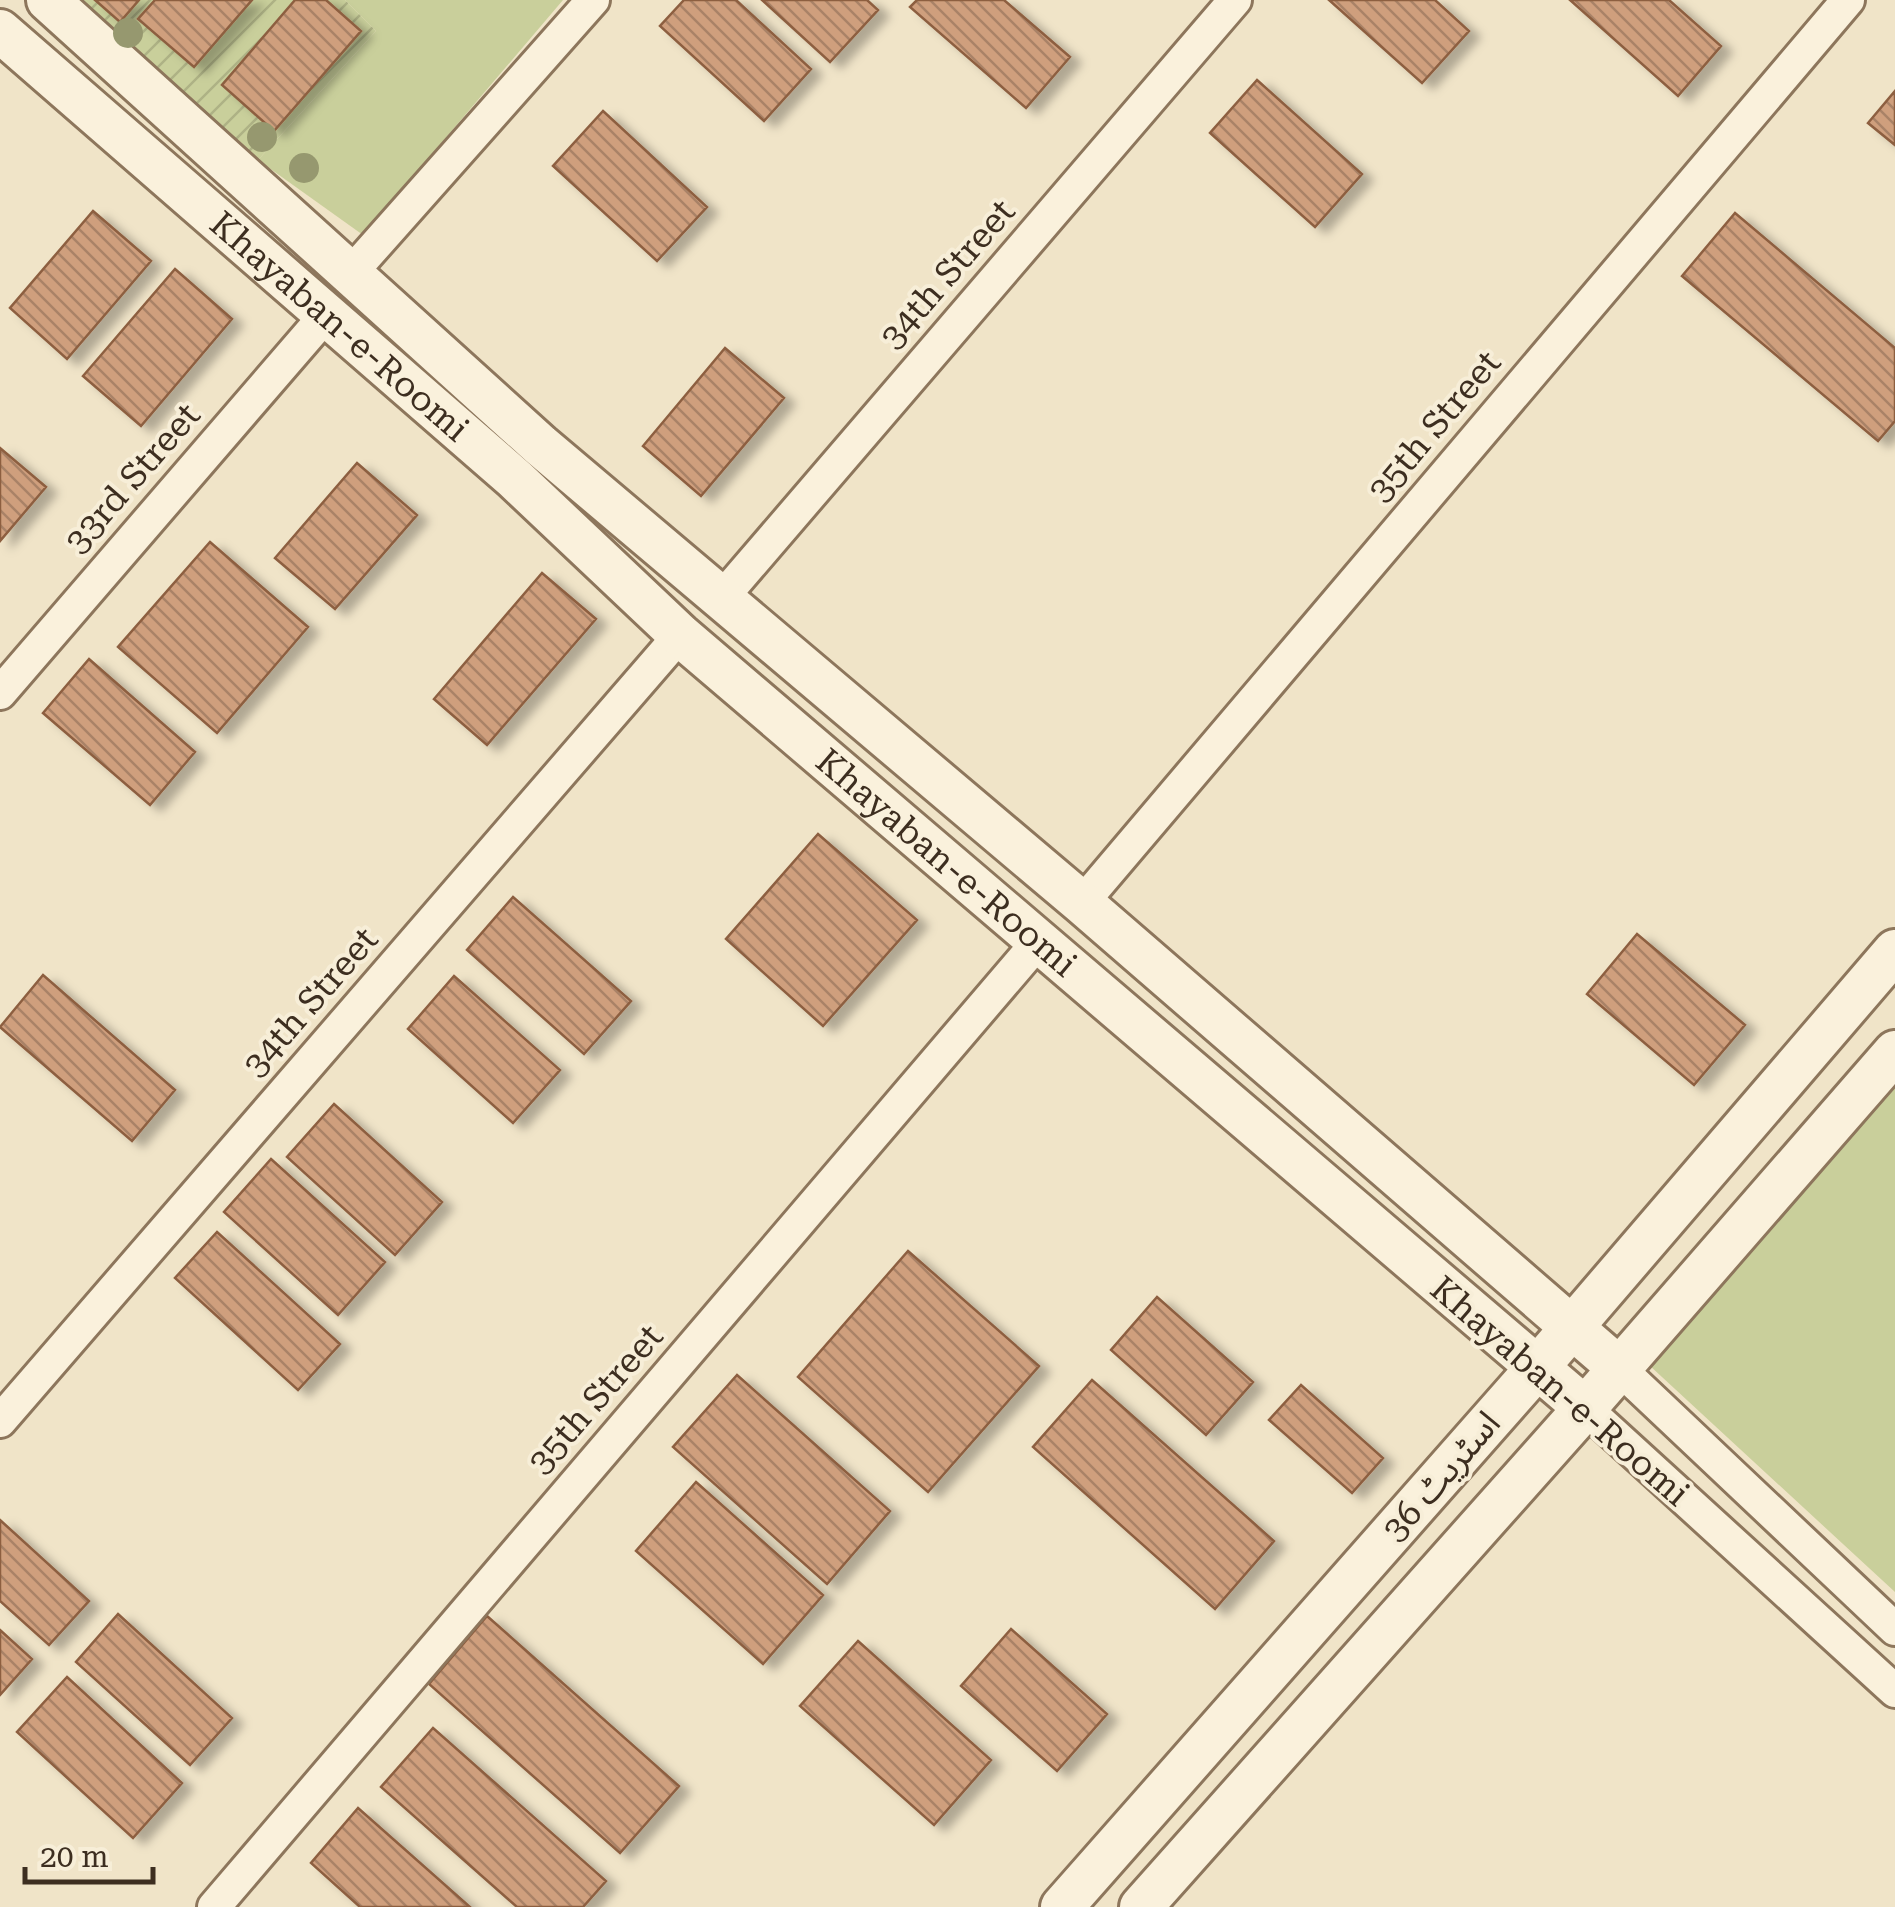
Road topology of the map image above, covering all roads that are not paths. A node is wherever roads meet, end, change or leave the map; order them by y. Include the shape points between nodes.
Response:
1 (48, 0) edge
2 (593, 0) edge
3 (1235, 0) edge
4 (1848, 0) edge
5 (0, 31) edge
6 (350, 274) junction
7 (326, 316) junction
8 (540, 444) junction
9 (515, 479) junction
10 (720, 600) junction
11 (680, 635) junction
12 (0, 693) edge
13 (1082, 903) junction
14 (1038, 942) junction
15 (1895, 951) edge
16 (1895, 1052) edge
17 (1570, 1325) junction
18 (1537, 1368) junction
19 (1620, 1369) junction
20 (1585, 1408) junction
21 (0, 1421) edge
22 (1895, 1629) edge
23 (1895, 1691) edge
24 (214, 1907) edge
25 (1062, 1907) edge
26 (1141, 1907) edge

1 - 6 street, Khayaban-e-Roomi
2 - 6 street
3 - 10 street, 34th Street
4 - 13 street, 35th Street
5 - 7 street, Khayaban-e-Roomi
6 - 8 street, Khayaban-e-Roomi
7 - 9 street, Khayaban-e-Roomi
7 - 12 street, 33rd Street
8 - 9 street
8 - 10 street, Khayaban-e-Roomi
9 - 11 street, Khayaban-e-Roomi
10 - 13 street, Khayaban-e-Roomi
11 - 14 street, Khayaban-e-Roomi
11 - 21 street, 34th Street
13 - 17 street, Khayaban-e-Roomi
14 - 18 street, Khayaban-e-Roomi
14 - 24 street, 35th Street
15 - 17 street, اسٹریٹ 36
16 - 19 street, اسٹریٹ 36
17 - 18 street, اسٹریٹ 36
17 - 19 street, Khayaban-e-Roomi
18 - 20 street, Khayaban-e-Roomi
18 - 25 street, اسٹریٹ 36
19 - 20 street, اسٹریٹ 36
19 - 22 street, Khayaban-e-Roomi
20 - 23 street, Khayaban-e-Roomi
20 - 26 street, اسٹریٹ 36

